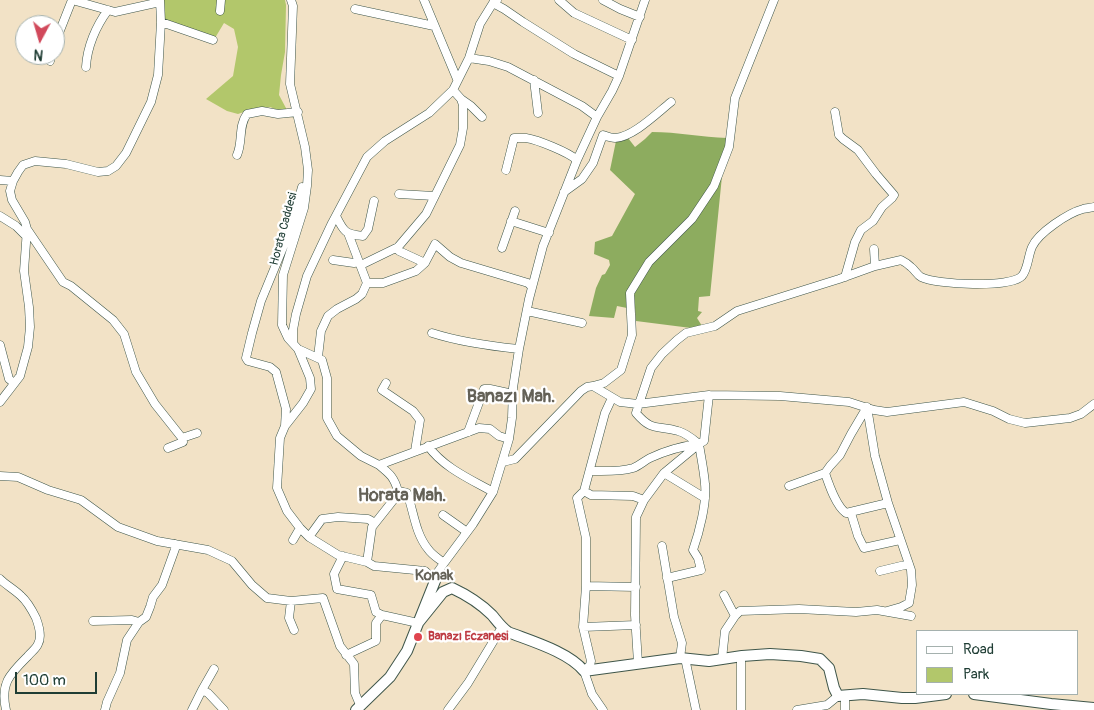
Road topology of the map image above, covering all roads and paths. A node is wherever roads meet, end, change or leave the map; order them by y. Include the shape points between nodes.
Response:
1 (72, 0) edge
2 (221, 0) edge
3 (291, 0) edge
4 (424, 0) edge
5 (559, 0) edge
6 (602, 0) edge
7 (645, 0) edge
8 (774, 0) edge
9 (160, 1) edge
10 (495, 2) edge
11 (356, 9) dead end
12 (108, 10) junction
13 (220, 12) dead end
14 (640, 17) junction
15 (65, 18) edge
16 (161, 22) junction
17 (434, 26) junction
18 (213, 40) dead end
19 (632, 40) junction
20 (469, 58) junction
21 (86, 68) dead end
22 (619, 76) junction
23 (457, 79) junction
24 (534, 80) junction
25 (453, 90) junction
26 (461, 99) junction
27 (671, 102) dead end
28 (298, 112) junction
29 (835, 112) dead end
30 (538, 113) dead end
31 (482, 117) dead end
32 (597, 117) junction
33 (237, 155) dead end
34 (576, 160) junction
35 (506, 170) dead end
36 (0, 180) edge
37 (13, 181) junction
38 (302, 187) dead end
39 (564, 192) junction
40 (399, 194) dead end
41 (434, 196) junction
42 (374, 201) dead end
43 (1094, 207) edge
44 (515, 211) dead end
45 (0, 216) edge
46 (336, 216) junction
47 (511, 221) junction
48 (27, 229) junction
49 (348, 233) junction
50 (548, 233) junction
51 (26, 238) junction
52 (398, 246) junction
53 (502, 248) dead end
54 (874, 249) dead end
55 (332, 260) dead end
56 (425, 263) junction
57 (360, 264) junction
58 (875, 266) junction
59 (845, 277) junction
60 (367, 283) junction
61 (532, 287) junction
62 (527, 311) junction
63 (582, 323) dead end
64 (432, 333) dead end
65 (0, 344) edge
66 (296, 346) junction
67 (519, 349) junction
68 (318, 357) junction
69 (14, 383) junction
70 (386, 383) dead end
71 (593, 386) junction
72 (513, 394) junction
73 (709, 395) junction
74 (612, 398) junction
75 (0, 402) edge
76 (638, 404) junction
77 (1094, 404) edge
78 (866, 407) junction
79 (284, 426) junction
80 (468, 432) junction
81 (197, 433) dead end
82 (182, 438) junction
83 (509, 439) junction
84 (699, 444) junction
85 (428, 446) junction
86 (168, 448) dead end
87 (415, 451) junction
88 (502, 462) junction
89 (378, 465) junction
90 (590, 472) junction
91 (664, 473) junction
92 (825, 473) junction
93 (6, 474) edge
94 (789, 486) dead end
95 (398, 491) junction
96 (584, 491) junction
97 (493, 492) junction
98 (705, 498) junction
99 (644, 500) junction
100 (888, 503) junction
101 (850, 513) junction
102 (443, 515) dead end
103 (375, 523) junction
104 (300, 528) junction
105 (467, 532) junction
106 (309, 537) junction
107 (294, 540) dead end
108 (900, 540) junction
109 (175, 544) junction
110 (662, 546) dead end
111 (343, 556) junction
112 (367, 562) junction
113 (444, 563) junction
114 (909, 564) junction
115 (880, 571) dead end
116 (436, 577) junction
117 (667, 578) junction
118 (0, 579) edge
119 (586, 586) junction
120 (636, 588) junction
121 (337, 589) junction
122 (724, 595) dead end
123 (323, 598) junction
124 (152, 601) junction
125 (291, 601) junction
126 (143, 603) dead end
127 (886, 611) junction
128 (382, 615) junction
129 (735, 616) junction
130 (911, 616) dead end
131 (93, 621) dead end
132 (140, 622) junction
133 (418, 623) junction
134 (636, 625) junction
135 (502, 627) junction
136 (584, 627) junction
137 (294, 630) dead end
138 (346, 655) junction
139 (741, 656) junction
140 (683, 658) junction
141 (722, 658) junction
142 (638, 663) junction
143 (214, 669) dead end
144 (584, 671) junction
145 (202, 690) junction
146 (938, 695) edge
147 (999, 695) edge
148 (842, 696) junction
149 (358, 707) edge
150 (1094, 708) edge
151 (6, 710) edge
152 (105, 710) edge
153 (192, 710) edge
154 (224, 710) edge
155 (448, 710) edge
156 (604, 710) edge
157 (696, 710) edge
158 (741, 710) edge
159 (798, 710) edge
160 (845, 710) edge

1 - 12 street
1 - 15 street
2 - 13 street
3 - 28 street, Horata Caddesi via 290,84
4 - 17 street
5 - 19 street via 574,13
6 - 14 street
7 - 14 street
8 - 71 street via 735,98 729,147 714,186 692,219 649,262 630,293 632,335 621,370 604,383
9 - 12 street via 114,12
9 - 16 street
10 - 20 street via 480,24
10 - 22 street via 574,54
11 - 17 street
12 - 21 street via 94,33
14 - 19 street
16 - 18 street
16 - 37 street via 158,74 151,102 126,153 116,166 98,172 66,164 35,162 23,165
17 - 23 street
19 - 22 street
20 - 23 street
20 - 24 street via 508,67
22 - 32 street
23 - 25 street
24 - 30 street
24 - 32 street
25 - 26 street
25 - 46 street via 429,113 385,141 367,157
26 - 31 street
26 - 41 street via 460,145
27 - 39 street via 628,134 614,138 603,136 582,179
28 - 33 street via 247,114
28 - 66 street, Horata Caddesi via 306,146 307,186 304,208 283,275 282,302 282,325
29 - 59 street via 839,134 858,150 894,195 874,222 861,230
32 - 34 street
34 - 35 street via 541,143 514,138
34 - 39 street
36 - 37 street
37 - 48 street via 12,200
38 - 79 street via 289,233 261,301 246,358 276,372 286,409
39 - 50 street
40 - 41 street
41 - 52 street via 426,214
42 - 49 street via 368,229 363,236
43 - 58 street via 1082,209 1041,235 1032,246 1024,273 1013,281 980,284 933,281 920,277 901,260
44 - 47 street
45 - 51 street via 16,226
46 - 49 street via 342,229
46 - 66 street via 307,276 293,330
47 - 50 street
47 - 53 street
48 - 51 street
48 - 82 street via 63,282 112,320 124,334 136,372 155,404
49 - 57 street
50 - 61 street
51 - 69 street via 24,271 30,327 20,376
52 - 56 street via 399,251
52 - 57 street
54 - 58 street
55 - 57 street
56 - 60 street via 416,271 382,283
56 - 61 street via 435,244 461,263 528,283
57 - 60 street
58 - 59 street
59 - 76 street via 737,310 715,326 686,332 651,368
60 - 68 street via 356,300 328,316 321,331
61 - 62 street
62 - 63 street
62 - 67 street
64 - 67 street via 452,340
65 - 69 street via 9,379
66 - 68 street
66 - 79 street, Horata Caddesi via 310,378 311,389
67 - 72 street
68 - 89 street via 327,378 327,418 330,424 343,441
69 - 75 street
70 - 87 street via 382,390 413,411 420,420
71 - 74 street
71 - 88 street via 581,391 515,459
72 - 80 street via 484,389
72 - 83 street
73 - 76 street
73 - 78 street via 780,396 849,402
73 - 84 street via 704,442
74 - 76 street
74 - 90 street
76 - 84 street via 636,412 641,420 652,427 679,431
77 - 78 street via 1070,418 1025,423 964,402 887,412
78 - 92 street via 844,450
78 - 100 street
79 - 104 street via 280,438 277,488 287,511
80 - 83 street via 490,429
80 - 85 street
81 - 82 street
82 - 86 street via 183,442
83 - 88 street
84 - 90 street via 661,454 634,468
84 - 91 street
84 - 98 street via 706,484
85 - 87 street
85 - 97 street via 434,455 454,470
87 - 89 street
88 - 97 street
89 - 95 street via 390,473
90 - 96 street
91 - 98 street
91 - 99 street
92 - 94 street
92 - 101 street via 843,511
93 - 109 street via 81,500 118,527
95 - 103 street
95 - 113 street via 406,493 418,532 428,550
96 - 99 street via 591,495 633,496
96 - 119 street via 578,498 586,538
97 - 105 street
98 - 117 street via 693,550 701,570
99 - 120 street via 636,517
100 - 101 street
100 - 108 street
101 - 108 street via 864,548
102 - 105 street
103 - 106 street via 368,519 322,519
103 - 112 street
104 - 106 street
104 - 107 street
105 - 113 street
106 - 111 street
108 - 114 street
109 - 124 street via 162,585
109 - 125 street via 208,550 232,561 267,598
110 - 117 street
111 - 112 street
111 - 121 street via 334,574
112 - 116 street via 374,566 425,571
113 - 116 street
114 - 115 street
114 - 127 street via 912,585 909,603
116 - 133 main road
117 - 140 street
118 - 151 street via 31,608 40,636 38,645 3,683 0,693
119 - 120 street
119 - 136 street
120 - 134 street
121 - 123 street
121 - 128 street via 371,595 376,612
122 - 129 street
123 - 125 street
123 - 138 street
124 - 126 street
124 - 132 street via 146,617
125 - 137 street via 289,618
127 - 129 street via 757,610 740,611
127 - 130 street
128 - 133 street
128 - 138 street via 376,623 376,641
129 - 141 street via 725,631
131 - 132 street
132 - 152 street via 127,640 120,673
133 - 135 main road via 443,592 452,588 480,604
133 - 149 main road via 407,651 390,677
134 - 136 street
134 - 142 street
135 - 144 main road via 564,655
135 - 155 street
136 - 144 street via 591,661
138 - 149 street via 354,664
139 - 141 main road
139 - 148 main road via 770,654 820,659 829,668 834,688
139 - 158 street
140 - 141 main road via 709,661
140 - 142 main road
140 - 157 street
142 - 144 main road
143 - 145 street
144 - 156 street via 592,694
145 - 153 street
145 - 154 street
146 - 148 main road via 915,698 863,694
147 - 150 main road
148 - 159 street via 828,705
148 - 160 street

